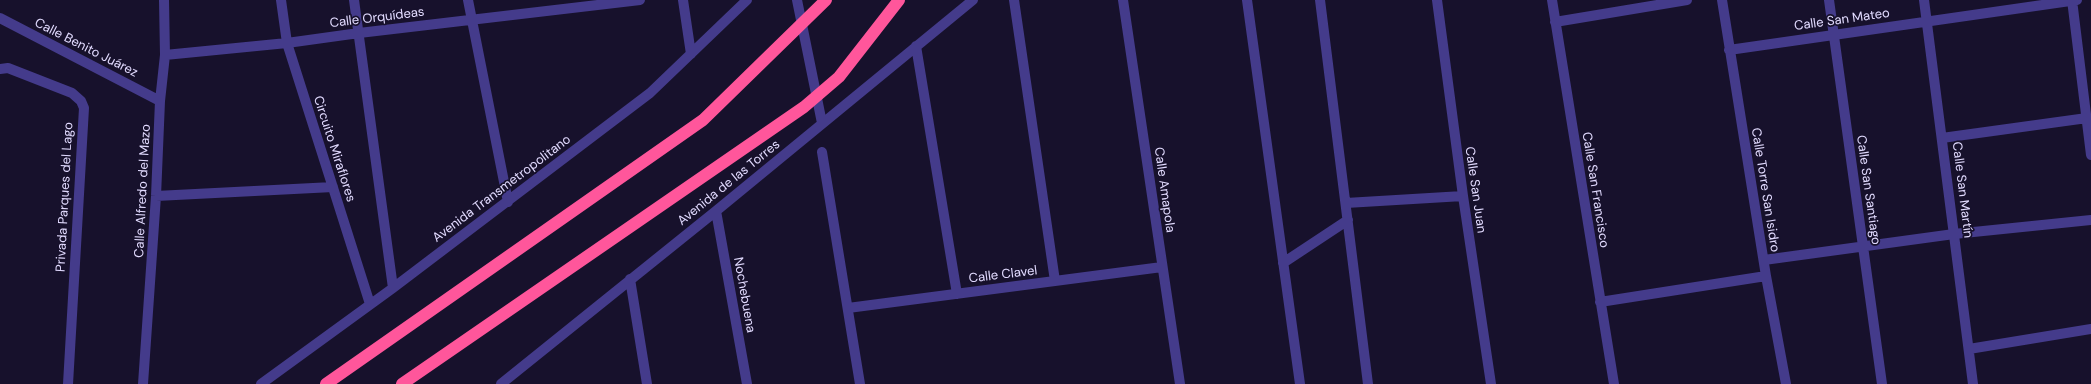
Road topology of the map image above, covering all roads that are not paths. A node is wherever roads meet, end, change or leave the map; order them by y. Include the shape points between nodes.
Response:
1 (164, 0) edge
2 (281, 0) edge
3 (354, 0) edge
4 (468, 0) edge
5 (640, 0) edge
6 (682, 0) edge
7 (747, 0) edge
8 (797, 0) edge
9 (826, 0) edge
10 (899, 0) edge
11 (973, 0) edge
12 (1014, 0) edge
13 (1123, 0) edge
14 (1247, 0) edge
15 (1320, 0) edge
16 (1437, 0) edge
17 (1552, 0) edge
18 (1687, 0) edge
19 (1722, 0) edge
20 (1829, 0) edge
21 (1924, 0) edge
22 (2074, 0) edge
23 (579, 4) edge
24 (0, 18) edge
25 (471, 20) junction
26 (1927, 21) junction
27 (1555, 22) junction
28 (359, 33) junction
29 (1834, 34) junction
30 (287, 43) junction
31 (916, 46) junction
32 (1729, 50) junction
33 (691, 54) junction
34 (165, 55) junction
35 (0, 69) edge
36 (160, 101) junction
37 (2087, 118) junction
38 (822, 123) junction
39 (1942, 138) junction
40 (822, 152) dead end
41 (2091, 155) edge
42 (333, 187) junction
43 (156, 196) junction
44 (1463, 196) junction
45 (508, 202) junction
46 (1346, 203) junction
47 (716, 211) junction
48 (1348, 220) junction
49 (2091, 220) edge
50 (1954, 234) junction
51 (1862, 245) junction
52 (1764, 260) junction
53 (1283, 263) junction
54 (1162, 267) junction
55 (1766, 276) junction
56 (630, 279) junction
57 (1054, 281) junction
58 (394, 288) junction
59 (957, 294) junction
60 (1600, 302) junction
61 (370, 304) junction
62 (848, 308) junction
63 (2091, 329) edge
64 (1969, 349) junction
65 (68, 384) edge
66 (143, 384) edge
67 (261, 384) edge
68 (326, 384) edge
69 (402, 384) edge
70 (501, 384) edge
71 (647, 384) edge
72 (747, 384) edge
73 (860, 384) edge
74 (1180, 384) edge
75 (1300, 384) edge
76 (1368, 384) edge
77 (1491, 384) edge
78 (1614, 384) edge
79 (1786, 384) edge
80 (1882, 384) edge
81 (1973, 384) edge

1 - 34 street, Calle Alfredo del Mazo
2 - 30 street, Circuito Miraflores
3 - 28 street
4 - 25 street
5 - 23 street, Calle Orquídeas
6 - 33 street
7 - 33 street, Avenida Transmetropolitano
8 - 38 street
9 - 68 highway via 703,120
10 - 69 highway via 838,77 804,107
11 - 31 street, Avenida de las Torres
12 - 57 street
13 - 54 street, Calle Amapola
14 - 53 street
15 - 46 street
16 - 44 street, Calle San Juan
17 - 27 street, Calle San Francisco
18 - 27 street
19 - 32 street, Calle Torre San Isidro
20 - 29 street, Calle San Santiago
21 - 26 street, Calle San Martín
22 - 26 street, Calle San Mateo
22 - 37 street
23 - 25 street, Calle Orquídeas
24 - 36 street, Calle Benito Juárez
25 - 28 street, Calle Orquídeas
25 - 45 street
26 - 29 street, Calle San Mateo
26 - 39 street, Calle San Martín
27 - 60 street, Calle San Francisco
28 - 30 street, Calle Orquídeas
28 - 58 street
29 - 32 street, Calle San Mateo
29 - 51 street, Calle San Santiago
30 - 34 street, Calle Orquídeas
30 - 42 street, Circuito Miraflores
31 - 38 street, Avenida de las Torres
31 - 59 street
32 - 52 street, Calle Torre San Isidro
33 - 45 street, Avenida Transmetropolitano via 650,94
34 - 36 street, Calle Alfredo del Mazo
35 - 65 street, Privada Parques del Lago via 8,68 72,93 81,101 84,108
36 - 43 street, Calle Alfredo del Mazo
37 - 39 street
37 - 41 street
38 - 47 street, Avenida de las Torres
39 - 50 street, Calle San Martín
40 - 62 street
42 - 43 street
42 - 61 street, Circuito Miraflores
43 - 66 street, Calle Alfredo del Mazo
44 - 46 street
44 - 77 street, Calle San Juan
45 - 58 street, Avenida Transmetropolitano
46 - 48 street
47 - 56 street, Avenida de las Torres
47 - 72 street, Nochebuena
48 - 53 street
48 - 76 street
49 - 50 street
50 - 51 street
50 - 64 street, Calle San Martín
51 - 52 street
51 - 80 street, Calle San Santiago
52 - 55 street, Calle Torre San Isidro
53 - 75 street
54 - 57 street, Calle Clavel
54 - 74 street, Calle Amapola
55 - 60 street
55 - 79 street, Calle Torre San Isidro
56 - 70 street, Avenida de las Torres
56 - 71 street
57 - 59 street, Calle Clavel
58 - 61 street, Avenida Transmetropolitano
59 - 62 street, Calle Clavel
60 - 78 street, Calle San Francisco
61 - 67 street, Avenida Transmetropolitano
62 - 73 street
63 - 64 street
64 - 81 street, Calle San Martín

